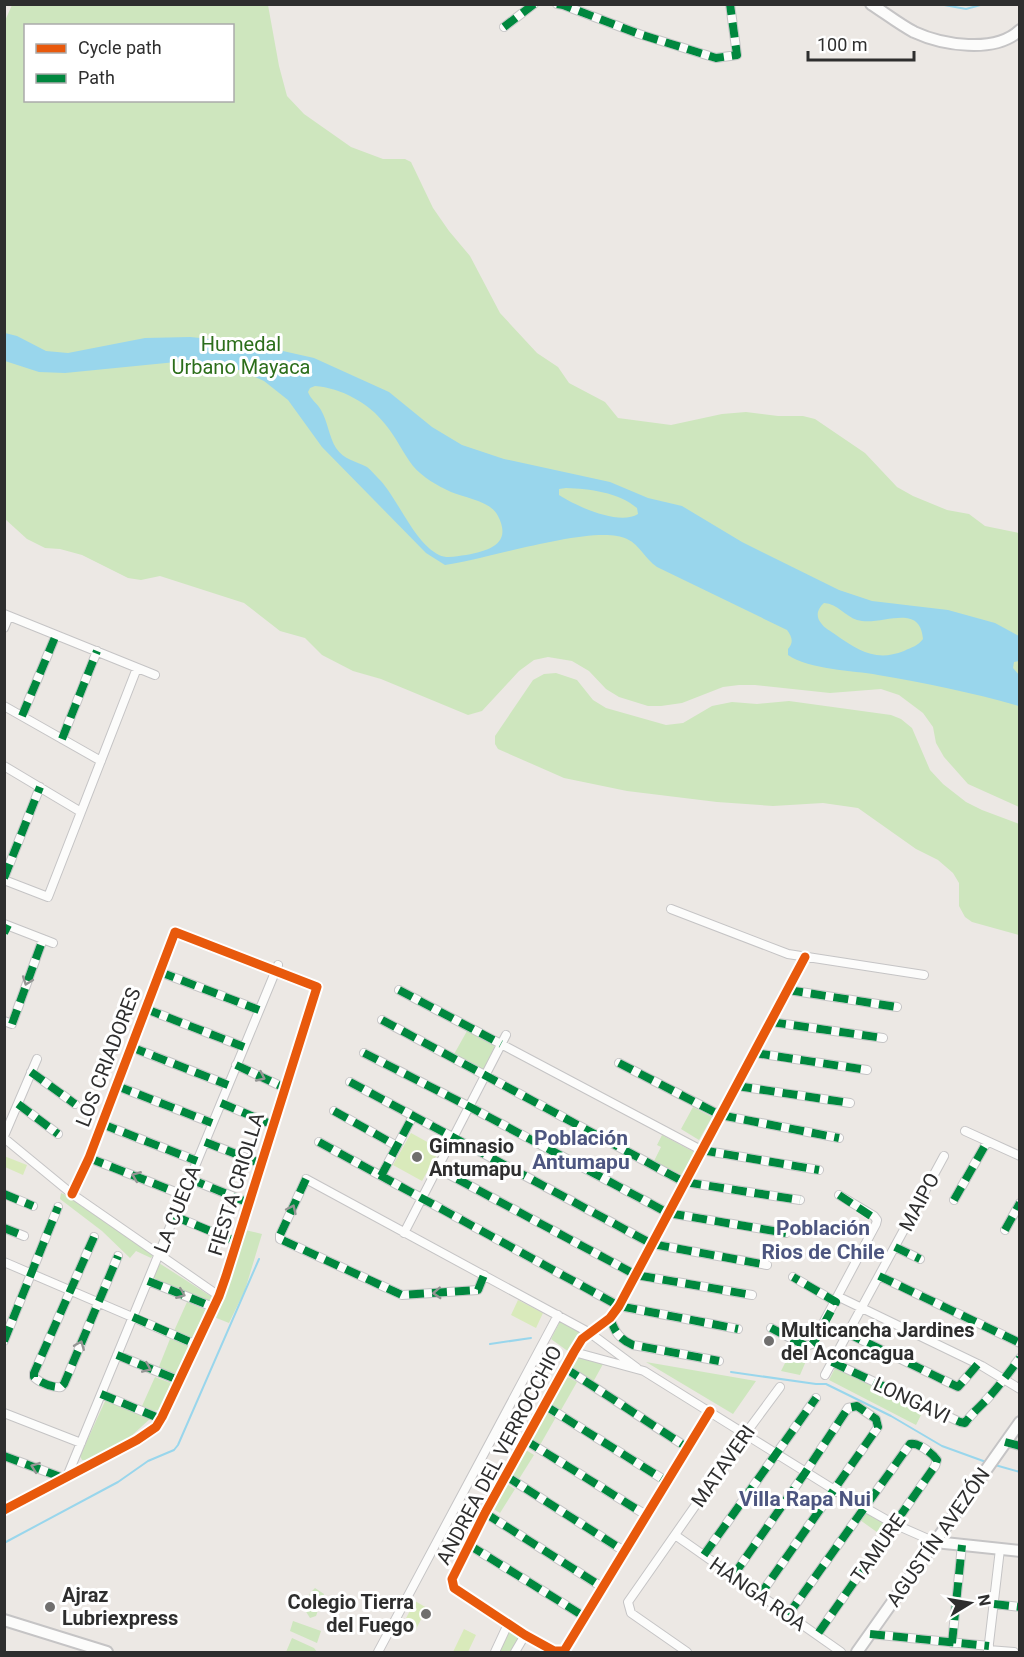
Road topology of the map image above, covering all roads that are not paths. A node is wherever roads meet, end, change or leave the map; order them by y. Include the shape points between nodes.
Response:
1 (534, 4) edge
2 (556, 4) edge
3 (730, 4) edge
4 (871, 4) edge
5 (504, 27) dead end
6 (1020, 30) edge
7 (7, 615) edge
8 (4, 628) edge
9 (56, 635) junction
10 (97, 651) junction
11 (137, 668) junction
12 (155, 675) dead end
13 (4, 706) edge
14 (22, 717) junction
15 (62, 739) junction
16 (101, 761) junction
17 (4, 766) edge
18 (39, 787) junction
19 (81, 812) junction
20 (4, 879) edge
21 (672, 909) dead end
22 (6, 927) edge
23 (43, 939) junction
24 (53, 943) dead end
25 (805, 957) junction
26 (277, 968) junction
27 (160, 972) junction
28 (924, 975) dead end
29 (399, 990) dead end
30 (788, 990) junction
31 (897, 1007) dead end
32 (146, 1009) junction
33 (259, 1010) junction
34 (382, 1020) dead end
35 (771, 1022) junction
36 (8, 1023) edge
37 (506, 1035) dead end
38 (883, 1038) dead end
39 (501, 1044) junction
40 (131, 1047) junction
41 (244, 1047) junction
42 (364, 1053) dead end
43 (755, 1053) junction
44 (37, 1059) dead end
45 (619, 1063) dead end
46 (236, 1065) junction
47 (867, 1070) dead end
48 (32, 1072) junction
49 (486, 1076) junction
50 (350, 1082) dead end
51 (228, 1084) junction
52 (117, 1086) junction
53 (737, 1086) junction
54 (285, 1088) junction
55 (221, 1103) junction
56 (850, 1103) dead end
57 (18, 1104) junction
58 (75, 1104) dead end
59 (470, 1107) junction
60 (334, 1111) dead end
61 (720, 1115) junction
62 (413, 1116) junction
63 (212, 1123) junction
64 (102, 1124) junction
65 (273, 1125) junction
66 (965, 1131) dead end
67 (58, 1134) dead end
68 (4, 1137) edge
69 (452, 1138) junction
70 (839, 1138) dead end
71 (205, 1142) junction
72 (319, 1142) dead end
73 (987, 1142) junction
74 (397, 1146) junction
75 (701, 1150) junction
76 (944, 1156) dead end
77 (1020, 1156) edge
78 (89, 1158) junction
79 (197, 1161) junction
80 (261, 1164) junction
81 (437, 1168) junction
82 (819, 1170) dead end
83 (381, 1176) junction
84 (190, 1179) junction
85 (684, 1182) junction
86 (4, 1194) edge
87 (72, 1194) junction
88 (839, 1194) dead end
89 (183, 1195) junction
90 (421, 1198) junction
91 (800, 1200) dead end
92 (954, 1200) dead end
93 (249, 1203) junction
94 (1020, 1203) edge
95 (33, 1206) dead end
96 (58, 1207) dead end
97 (668, 1213) junction
98 (174, 1216) junction
99 (4, 1228) edge
100 (1005, 1230) dead end
101 (404, 1233) junction
102 (786, 1233) dead end
103 (24, 1236) dead end
104 (94, 1237) dead end
105 (237, 1242) junction
106 (652, 1244) junction
107 (895, 1247) junction
108 (158, 1254) junction
109 (118, 1256) dead end
110 (920, 1259) dead end
111 (4, 1262) edge
112 (767, 1265) dead end
113 (33, 1274) junction
114 (484, 1275) junction
115 (636, 1275) junction
116 (879, 1276) junction
117 (793, 1277) dead end
118 (148, 1281) junction
119 (69, 1290) junction
120 (752, 1295) dead end
121 (219, 1296) junction
122 (837, 1299) junction
123 (98, 1302) junction
124 (620, 1305) junction
125 (213, 1307) junction
126 (861, 1308) junction
127 (558, 1315) junction
128 (133, 1317) junction
129 (610, 1318) junction
130 (771, 1328) dead end
131 (738, 1329) dead end
132 (590, 1333) junction
133 (848, 1333) junction
134 (4, 1341) edge
135 (1020, 1343) edge
136 (195, 1344) junction
137 (574, 1352) junction
138 (117, 1355) junction
139 (1020, 1358) edge
140 (719, 1361) dead end
141 (832, 1362) junction
142 (978, 1364) junction
143 (565, 1368) junction
144 (637, 1368) junction
145 (825, 1375) dead end
146 (1004, 1379) junction
147 (178, 1380) junction
148 (780, 1387) dead end
149 (1020, 1389) edge
150 (101, 1394) junction
151 (816, 1398) dead end
152 (544, 1405) junction
153 (710, 1412) junction
154 (4, 1413) edge
155 (161, 1419) junction
156 (1020, 1422) edge
157 (746, 1433) junction
158 (525, 1440) junction
159 (1005, 1442) junction
160 (81, 1443) junction
161 (1020, 1446) edge
162 (688, 1448) junction
163 (76, 1454) junction
164 (776, 1454) junction
165 (4, 1456) edge
166 (87, 1467) junction
167 (805, 1473) junction
168 (506, 1476) junction
169 (66, 1479) junction
170 (666, 1481) junction
171 (835, 1491) junction
172 (4, 1502) edge
173 (13, 1505) junction
174 (866, 1508) junction
175 (4, 1510) edge
176 (485, 1513) junction
177 (646, 1515) junction
178 (894, 1524) junction
179 (675, 1535) junction
180 (935, 1542) junction
181 (469, 1545) junction
182 (962, 1545) junction
183 (1000, 1549) junction
184 (624, 1551) junction
185 (1020, 1551) edge
186 (704, 1555) junction
187 (733, 1576) junction
188 (602, 1587) junction
189 (760, 1595) junction
190 (994, 1604) junction
191 (1020, 1607) edge
192 (788, 1615) junction
193 (585, 1617) junction
194 (4, 1620) edge
195 (508, 1624) junction
196 (870, 1634) junction
197 (525, 1635) junction
198 (817, 1635) junction
199 (952, 1643) junction
200 (988, 1650) edge
201 (560, 1652) edge
202 (107, 1653) edge
203 (378, 1653) edge
204 (495, 1653) edge
205 (515, 1653) edge
206 (687, 1653) edge
207 (841, 1653) edge
208 (857, 1653) edge
209 (1014, 1653) edge

1 - 5 street
2 - 3 street via 716,58 737,55
4 - 6 street via 914,32 949,41 986,46
7 - 8 street
7 - 9 street
9 - 10 street
9 - 14 street
10 - 11 street
10 - 15 street
11 - 12 street
11 - 16 street
13 - 14 street
14 - 15 street
15 - 16 street
16 - 19 street
17 - 18 street
18 - 19 street
18 - 20 street
19 - 20 street via 48,897
21 - 25 street
22 - 23 street
23 - 24 street
23 -> 36 street
25 - 28 street
25 - 30 street, ANDREA DEL VERROCCHIO
26 - 27 street, LOS CRIADORES via 175,932
26 - 33 street, LA CUECA
26 - 54 street, FIESTA CRIOLLA via 317,987
27 - 32 street, LOS CRIADORES
27 - 33 street
29 - 39 street
30 - 31 street
30 - 35 street, ANDREA DEL VERROCCHIO
32 - 40 street, LOS CRIADORES
32 - 41 street
33 - 41 street, LA CUECA
34 - 49 street
35 - 38 street
35 - 43 street, ANDREA DEL VERROCCHIO
37 - 39 street
39 - 49 street
39 - 75 street
40 - 51 street
40 - 52 street, LOS CRIADORES
41 - 46 street, LA CUECA
42 - 59 street
43 - 47 street
43 - 53 street, ANDREA DEL VERROCCHIO
44 - 48 street
45 - 61 street
46 - 51 street, LA CUECA
46 -> 54 street
48 - 57 street
48 - 58 street
49 - 59 street
49 - 85 street
50 - 62 street
51 - 55 street, LA CUECA
52 - 63 street
52 - 64 street, LOS CRIADORES
53 - 56 street
53 - 61 street, ANDREA DEL VERROCCHIO
54 - 65 street, FIESTA CRIOLLA
55 - 63 street, LA CUECA
55 - 65 street
57 - 67 street
57 - 68 street
59 - 69 street
59 - 97 street
60 - 74 street
61 - 70 street
61 - 75 street, ANDREA DEL VERROCCHIO
62 - 69 street
62 - 74 street
63 - 71 street, LA CUECA
64 - 78 street, LOS CRIADORES
64 - 79 street
65 - 80 street, FIESTA CRIOLLA
66 - 73 street
68 - 87 street
69 - 81 street
69 - 106 street
71 - 79 street, LA CUECA
71 - 80 street
72 - 83 street
73 - 77 street
73 - 92 street
74 - 83 street
75 - 82 street
75 - 85 street, ANDREA DEL VERROCCHIO
76 - 107 street, MAIPO
78 - 87 street, LOS CRIADORES
89 -> 78 street
79 - 84 street, LA CUECA
80 - 93 street, FIESTA CRIOLLA
81 - 90 street
81 - 115 street
83 - 90 street
84 - 89 street, LA CUECA
84 - 93 street
85 - 91 street
85 - 97 street, ANDREA DEL VERROCCHIO
86 - 95 street
87 - 108 street
88 - 122 street via 877,1220
89 - 98 street, LA CUECA
90 - 101 street
90 - 124 street
93 - 105 street, FIESTA CRIOLLA
94 - 100 street
96 - 113 street
97 - 102 street
97 - 106 street, ANDREA DEL VERROCCHIO
98 - 105 street
98 - 108 street, LA CUECA
99 - 103 street
101 - 114 street
114 -> 101 street via 478,1290 402,1295 280,1239 279,1235 306,1179
104 - 119 street
105 - 121 street, FIESTA CRIOLLA
106 - 112 street
106 - 115 street, ANDREA DEL VERROCCHIO
107 - 110 street
107 - 116 street, MAIPO
108 - 118 street, LA CUECA
108 - 121 street
109 - 123 street
111 - 113 street
113 - 119 street
113 - 134 street
114 - 127 street
115 - 120 street
115 - 124 street, ANDREA DEL VERROCCHIO
116 - 126 street, MAIPO
116 - 135 street
117 - 122 street
118 -> 125 street
118 - 128 street, LA CUECA
119 - 123 street
119 -> 123 street via 34,1373 34,1377 56,1388 61,1387
121 - 125 street, FIESTA CRIOLLA
122 - 126 street
122 - 130 street via 810,1346
123 - 128 street
124 - 129 street, ANDREA DEL VERROCCHIO
124 - 131 street
125 - 136 street, FIESTA CRIOLLA
126 - 133 street, MAIPO
126 - 142 street
127 - 132 street
127 - 203 street
128 - 136 street
128 - 138 street, LA CUECA
129 - 132 street, ANDREA DEL VERROCCHIO
129 - 140 street via 616,1335 633,1345
132 - 137 street, ANDREA DEL VERROCCHIO
132 - 144 street
133 - 141 street, MAIPO
133 - 142 street via 958,1387
136 - 147 street, FIESTA CRIOLLA
137 - 143 street, ANDREA DEL VERROCCHIO
137 - 144 street
138 -> 147 street
138 - 150 street, LA CUECA
139 - 146 street
141 - 145 street, MAIPO
141 - 146 street, LONGAVI via 960,1422 965,1422
142 - 146 street
143 - 152 street, ANDREA DEL VERROCCHIO
143 - 162 street
144 - 153 street
146 - 149 street
147 - 155 street, FIESTA CRIOLLA
148 - 157 street, MATAVERI
150 - 155 street
150 - 160 street, LA CUECA
151 - 164 street
152 - 158 street, ANDREA DEL VERROCCHIO
152 - 170 street
153 - 157 street
153 - 162 street, ANDREA DEL VERROCCHIO
154 - 160 street
155 - 166 street, FIESTA CRIOLLA via 137,1440
156 - 159 street, AGUSTÍN AVEZÓN
157 - 164 street
157 - 179 street, MATAVERI
158 - 168 street, ANDREA DEL VERROCCHIO
158 - 177 street
159 - 161 street
159 - 180 street, AGUSTÍN AVEZÓN
160 - 163 street, LA CUECA
162 - 170 street, ANDREA DEL VERROCCHIO
163 - 166 street
163 - 169 street, LA CUECA
164 - 167 street
164 - 186 street
169 -> 165 street
166 - 169 street
167 - 171 street
167 - 171 street via 845,1411 857,1406 878,1424
167 - 187 street
168 - 176 street, ANDREA DEL VERROCCHIO
168 - 184 street
169 - 173 street
170 - 177 street, ANDREA DEL VERROCCHIO
171 - 174 street
171 - 189 street
172 - 173 street
173 - 175 street
174 - 178 street
174 - 178 street, TAMURE via 911,1443 916,1443 937,1460
174 - 192 street
176 - 181 street, ANDREA DEL VERROCCHIO
176 - 188 street
177 - 184 street, ANDREA DEL VERROCCHIO
178 - 180 street
178 - 198 street, TAMURE
179 - 186 street, HANGA ROA
179 - 206 street, MATAVERI via 628,1602 631,1612
180 - 182 street
180 - 196 street, AGUSTÍN AVEZÓN
181 - 193 street
181 - 195 street, ANDREA DEL VERROCCHIO via 452,1579 453,1587
182 - 183 street
182 - 199 street
183 - 185 street
183 - 190 street
184 - 188 street, ANDREA DEL VERROCCHIO
186 - 187 street, HANGA ROA
187 - 189 street, HANGA ROA
188 - 193 street, ANDREA DEL VERROCCHIO
189 - 192 street, HANGA ROA
190 - 191 street
190 - 200 street
192 - 198 street, HANGA ROA
193 - 201 street, ANDREA DEL VERROCCHIO via 566,1649
194 - 202 street
195 - 197 street, ANDREA DEL VERROCCHIO
195 - 204 street
196 - 199 street
196 - 208 street, AGUSTÍN AVEZÓN
197 - 201 street, ANDREA DEL VERROCCHIO
197 - 205 street
198 - 207 street, HANGA ROA
199 - 200 street
200 - 209 street

